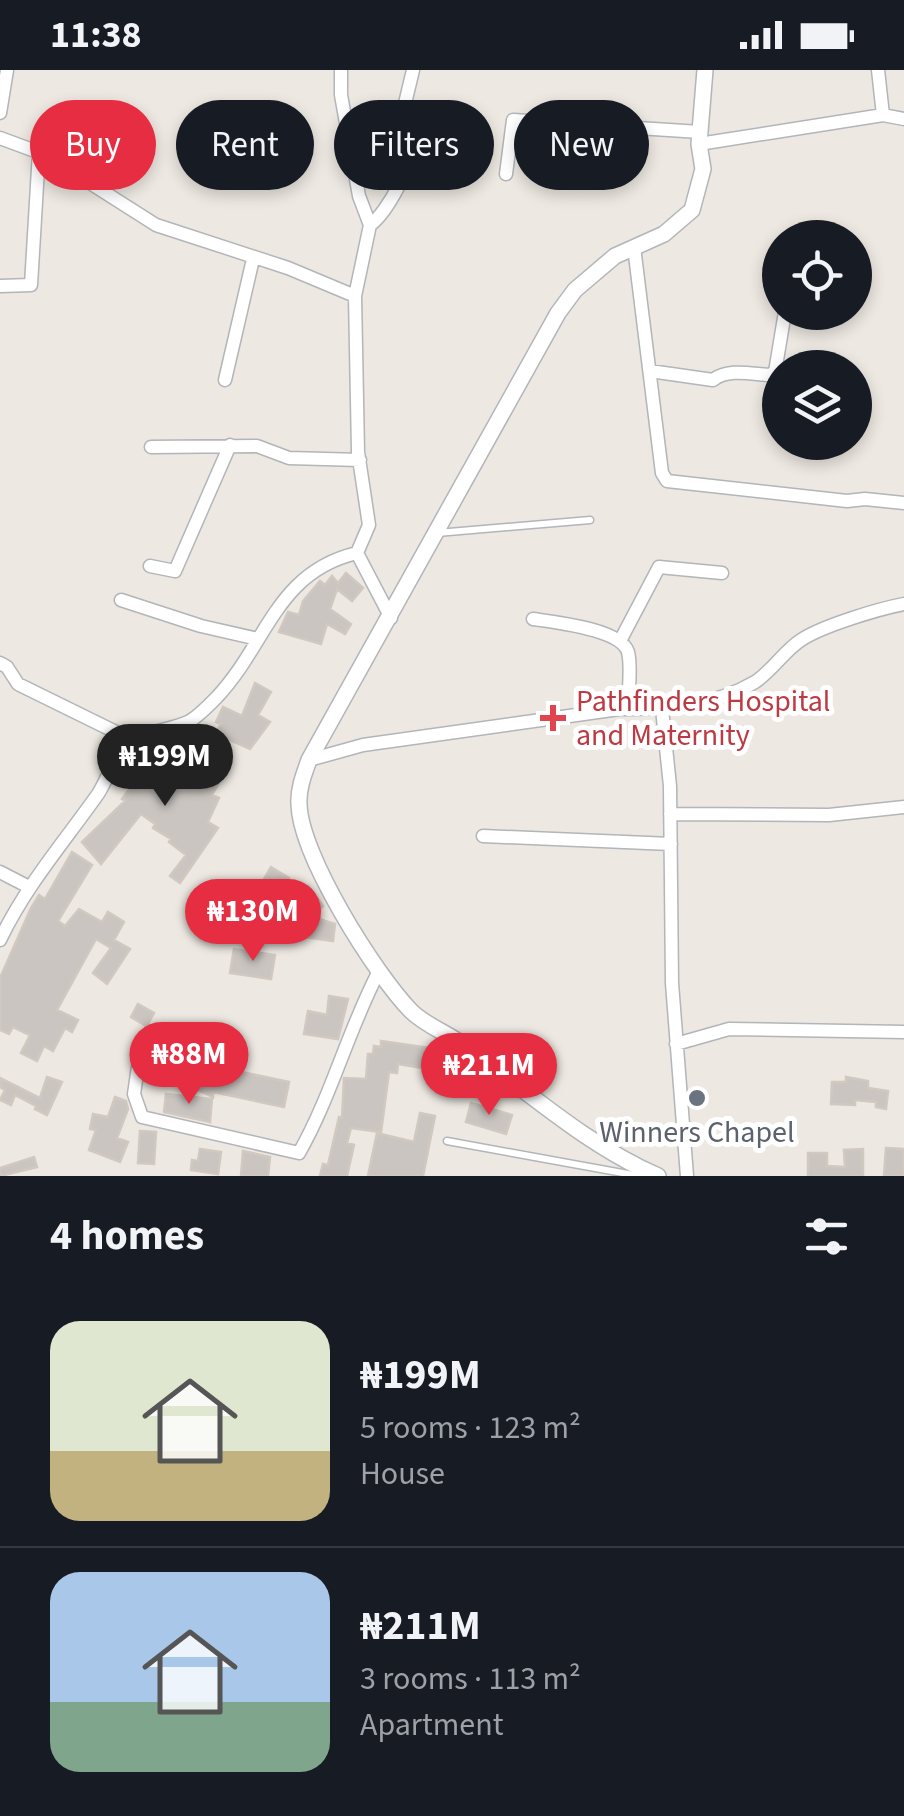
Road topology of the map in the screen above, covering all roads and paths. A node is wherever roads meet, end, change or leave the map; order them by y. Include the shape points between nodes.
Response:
1 (7, 70) edge
2 (341, 70) edge
3 (412, 70) edge
4 (705, 70) edge
5 (878, 70) edge
6 (0, 113) edge
7 (883, 115) junction
8 (904, 118) edge
9 (0, 138) edge
10 (700, 138) junction
11 (30, 149) edge
12 (506, 174) dead end
13 (37, 190) edge
14 (98, 190) edge
15 (370, 225) junction
16 (634, 247) junction
17 (253, 258) junction
18 (0, 286) edge
19 (354, 296) junction
20 (782, 330) edge
21 (650, 371) junction
22 (225, 380) dead end
23 (230, 445) junction
24 (151, 447) dead end
25 (360, 460) junction
26 (904, 502) edge
27 (590, 520) dead end
28 (436, 533) junction
29 (357, 553) junction
30 (150, 566) dead end
31 (722, 573) dead end
32 (120, 600) dead end
33 (904, 604) edge
34 (391, 618) junction
35 (532, 618) dead end
36 (258, 639) junction
37 (620, 641) junction
38 (0, 663) edge
39 (628, 709) junction
40 (662, 709) junction
41 (134, 741) junction
42 (310, 760) junction
43 (904, 806) edge
44 (670, 814) junction
45 (484, 836) dead end
46 (670, 844) junction
47 (0, 872) edge
48 (29, 887) junction
49 (4, 919) edge
50 (0, 940) edge
51 (380, 971) junction
52 (904, 1032) edge
53 (676, 1044) junction
54 (139, 1060) dead end
55 (447, 1141) dead end
56 (639, 1176) edge
57 (658, 1176) edge
58 (687, 1176) edge

1 - 6 street
2 - 15 street via 359,196
3 - 15 street via 402,116 413,149 403,177
4 - 10 street
5 - 7 street
7 - 8 street
7 - 10 street
9 - 11 street
10 - 12 street via 512,120
10 - 16 street via 703,169 692,210 664,234
13 - 18 street via 31,285
14 - 17 street via 138,216
15 - 19 street
16 - 21 street
16 - 28 street via 590,276 558,314
17 - 19 street
17 - 22 street
19 - 25 street
20 - 21 street via 770,376 738,372 713,380
21 - 26 street via 667,481
23 - 24 street
23 - 25 street via 289,458
23 - 30 street via 175,571
25 - 29 street via 369,525
27 - 28 lane
28 - 34 street
29 - 34 street
29 - 36 street via 306,576
31 - 37 street via 659,567
32 - 36 street
33 - 40 street via 801,639 756,681 704,702
34 - 42 street
35 - 37 street
36 - 41 street via 191,721
37 - 39 street via 628,652
38 - 41 street via 18,684
39 - 40 street
39 - 42 street via 363,745
40 - 44 street
41 - 48 street
42 - 51 street via 298,802 307,842
43 - 44 street via 829,815
44 - 46 street
45 - 46 street
46 - 53 street
47 - 48 street
48 - 49 street
49 - 50 street
51 - 54 street via 299,1153 142,1117 134,1094
51 - 57 street via 414,1014 618,1156
52 - 53 street via 729,1029
53 - 58 street
55 - 56 lane

